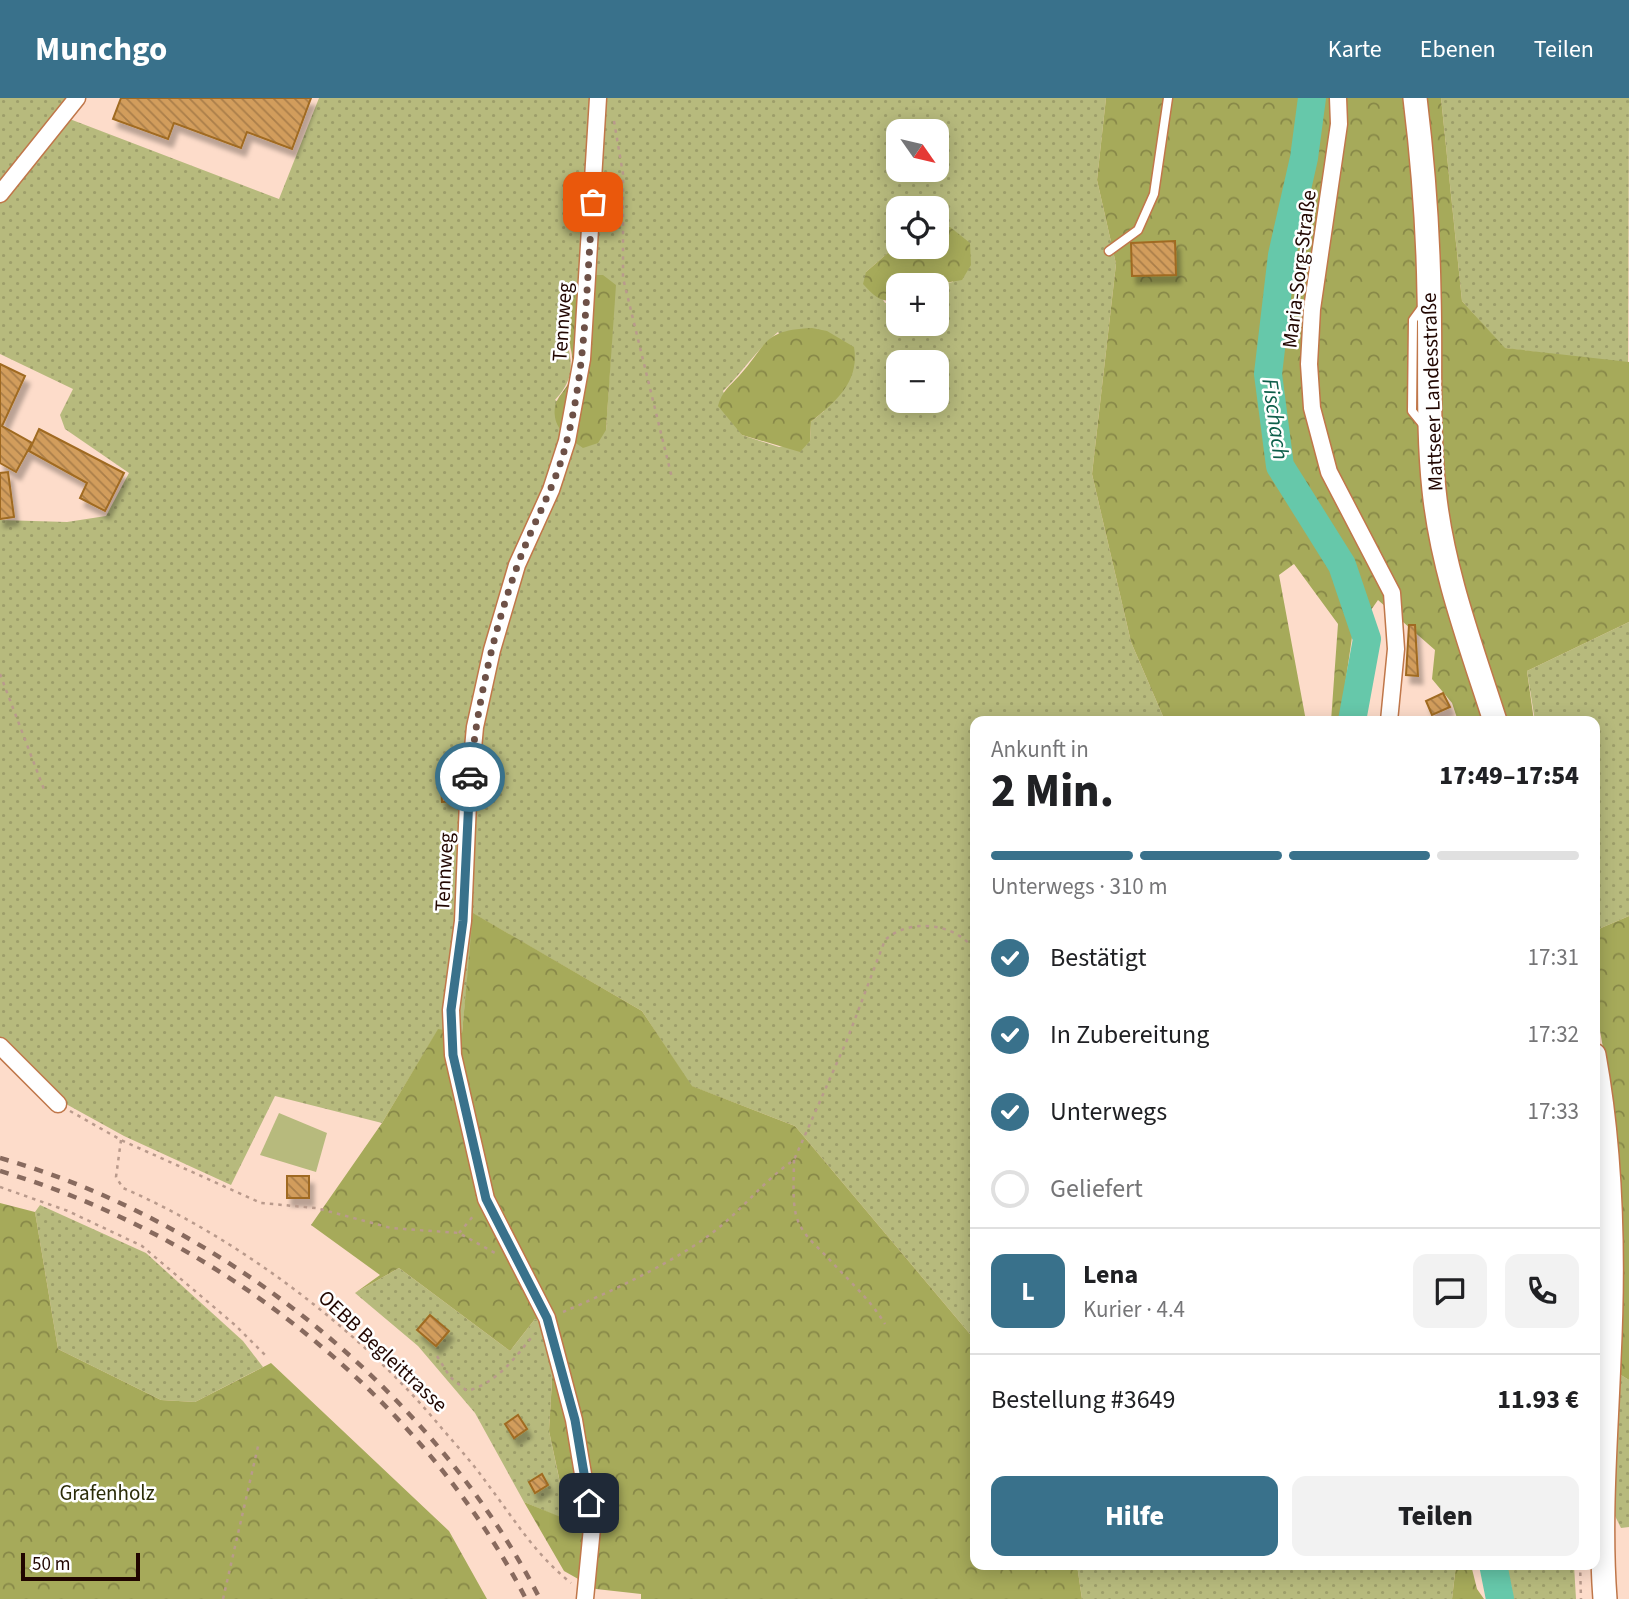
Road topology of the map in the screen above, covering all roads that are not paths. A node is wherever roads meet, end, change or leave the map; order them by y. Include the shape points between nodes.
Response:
1 (77, 98) edge
2 (598, 98) edge
3 (1168, 98) edge
4 (1338, 98) edge
5 (1415, 98) edge
6 (0, 194) edge
7 (1109, 251) dead end
8 (1389, 716) edge
9 (1493, 716) edge
10 (0, 1046) edge
11 (1600, 1089) edge
12 (58, 1104) road end
13 (1602, 1257) edge
14 (584, 1596) edge
15 (1605, 1599) edge

1 - 6 street
2 - 14 street, Tennweg via 582,359 567,441 517,565 475,727 463,921 451,1010 453,1055 486,1199 547,1318 575,1420 592,1528
3 - 7 lane via 1154,194 1138,230
4 - 8 street, Maria-Sorg-Straße via 1339,124 1312,309 1312,408 1329,472 1392,593 1396,649
5 - 9 main road, Mattseer Landesstraße via 1425,176 1434,493 1448,568
10 - 12 street
11 - 13 main road via 1604,1112
13 - 15 main road via 1609,1355 1603,1482

